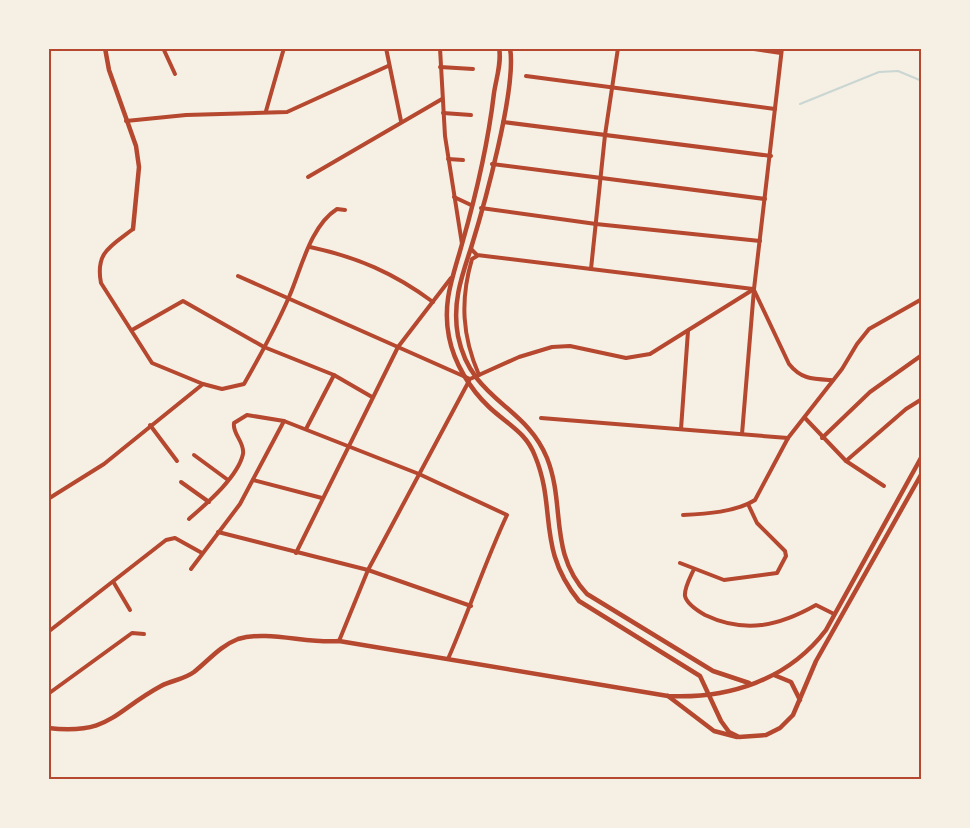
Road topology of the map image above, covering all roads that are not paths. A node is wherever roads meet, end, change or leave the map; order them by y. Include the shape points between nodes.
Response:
1 (105, 48) edge
2 (163, 48) edge
3 (284, 48) edge
4 (386, 48) edge
5 (440, 48) edge
6 (499, 48) edge
7 (510, 48) edge
8 (618, 48) edge
9 (747, 48) edge
10 (782, 50) edge
11 (388, 66) junction
12 (440, 67) junction
13 (473, 69) dead end
14 (175, 74) dead end
15 (526, 76) dead end
16 (612, 89) junction
17 (442, 99) junction
18 (775, 109) junction
19 (266, 111) junction
20 (443, 113) junction
21 (471, 116) dead end
22 (126, 121) junction
23 (401, 121) junction
24 (503, 122) junction
25 (605, 135) junction
26 (771, 156) junction
27 (448, 159) junction
28 (463, 160) dead end
29 (492, 164) junction
30 (308, 177) dead end
31 (601, 178) junction
32 (453, 197) junction
33 (765, 199) junction
34 (471, 205) junction
35 (481, 208) junction
36 (345, 210) dead end
37 (596, 224) junction
38 (133, 228) joint
39 (760, 241) junction
40 (462, 245) junction
41 (310, 247) junction
42 (471, 248) junction
43 (477, 255) junction
44 (591, 269) junction
45 (238, 276) dead end
46 (451, 278) junction
47 (753, 289) junction
48 (289, 298) junction
49 (922, 299) edge
50 (433, 302) junction
51 (132, 330) junction
52 (688, 330) junction
53 (398, 346) junction
54 (264, 347) junction
55 (922, 355) edge
56 (334, 375) junction
57 (479, 375) junction
58 (470, 379) junction
59 (831, 380) junction
60 (202, 384) junction
61 (372, 397) junction
62 (922, 399) edge
63 (541, 418) dead end
64 (806, 418) junction
65 (284, 421) junction
66 (150, 425) junction
67 (306, 429) junction
68 (681, 429) junction
69 (742, 434) junction
70 (788, 438) junction
71 (822, 438) junction
72 (350, 447) junction
73 (194, 455) dead end
74 (922, 456) edge
75 (177, 461) dead end
76 (846, 461) junction
77 (922, 473) edge
78 (419, 474) junction
79 (228, 480) junction
80 (253, 480) junction
81 (181, 482) dead end
82 (885, 486) dead end
83 (322, 498) junction
84 (48, 499) edge
85 (209, 502) junction
86 (748, 504) junction
87 (683, 515) dead end
88 (189, 519) dead end
89 (218, 532) junction
90 (202, 553) junction
91 (296, 553) junction
92 (680, 563) dead end
93 (191, 569) dead end
94 (694, 569) junction
95 (368, 570) junction
96 (114, 583) junction
97 (471, 606) junction
98 (130, 610) dead end
99 (834, 614) junction
100 (48, 632) edge
101 (144, 634) dead end
102 (339, 641) junction
103 (448, 659) junction
104 (772, 675) junction
105 (749, 683) junction
106 (49, 691) edge
107 (711, 695) junction
108 (668, 696) junction
109 (800, 700) junction
110 (48, 728) edge
111 (739, 737) junction

1 - 22 street
2 - 14 street
3 - 19 street
4 - 11 street
5 - 12 street
6 - 34 street via 491,120
7 - 24 street
8 - 16 street
9 - 10 street
10 - 18 street
11 - 19 street via 287,112
11 - 23 street
12 - 13 street
12 - 17 street
15 - 16 street
16 - 18 street
16 - 25 street
17 - 20 street
17 - 23 street
18 - 26 street
19 - 22 street
20 - 21 street
20 - 27 street
22 - 38 street via 139,167
23 - 30 street
24 - 25 street
24 - 29 street
25 - 26 street
25 - 31 street
26 - 33 street
27 - 28 street
27 - 32 street
29 - 31 street
29 - 35 street
31 - 33 street
31 - 37 street
32 - 34 street
32 - 40 street
33 - 39 street
34 - 40 street
35 - 37 street
35 - 42 street
36 - 41 street via 333,211
37 - 39 street
37 - 44 street
38 - 51 street via 104,251 98,268 101,283
39 - 47 street
40 - 46 street
41 - 48 street
41 - 50 street via 376,266
42 - 43 street
42 - 105 street via 457,289 458,337 466,362 480,384 499,404 521,418 540,442 551,469 561,547 574,580 587,594 712,671
43 - 44 street
43 - 57 street via 467,277 463,309 465,335
44 - 47 street
45 - 48 street
46 - 50 street
46 - 107 street via 446,311 449,338 458,364 490,408 512,424 532,447 541,470 551,550 567,586 579,601 694,671
47 - 52 street
47 - 59 street via 797,375
47 - 69 street
48 - 53 street
48 - 54 street
49 - 59 street via 869,329
50 - 53 street
51 - 54 street via 183,301
51 - 60 street via 153,363
52 - 57 street via 650,354 626,358 570,346 552,347
52 - 68 street
53 - 58 street
53 - 61 street
54 - 56 street
54 - 60 street via 244,384 222,389
55 - 71 street via 870,392
56 - 61 street
56 - 67 street
57 - 58 street
58 - 78 street
59 - 64 street
60 - 66 street
61 - 72 street
62 - 76 street
63 - 68 street
64 - 70 street
64 - 71 street
65 - 67 street
65 - 79 street via 258,415 236,419 233,428 243,455
65 - 80 street
66 - 75 street
66 - 84 street via 104,464
67 - 72 street
68 - 69 street
69 - 70 street
70 - 86 street via 756,500
71 - 76 street
72 - 78 street
72 - 83 street
73 - 79 street
74 - 99 street
76 - 82 street
77 - 109 street via 816,661
78 - 95 street
78 - 97 street via 507,516 487,557
79 - 85 street
80 - 83 street
80 - 89 street
81 - 85 street
83 - 91 street
85 - 88 street
86 - 87 street
86 - 94 street via 757,523 785,551 777,573 724,580
89 - 90 street
89 - 91 street
90 - 93 street
90 - 96 street via 171,538
91 - 95 street
92 - 94 street
94 - 99 street via 685,592 687,599 697,611 719,622 761,627 793,618 816,605
95 - 97 street
95 - 102 street
96 - 98 street
96 - 100 street
97 - 103 street
99 - 104 street via 807,654
101 - 106 street via 134,632
102 - 103 street
102 - 110 street via 241,638 223,646 184,679 163,685 106,722 79,730
103 - 108 street
104 - 105 street
104 - 109 street via 791,682
105 - 107 street via 725,694
107 - 108 street
107 - 111 street via 724,727
108 - 111 street via 714,730
109 - 111 street via 793,715 780,728 766,735

